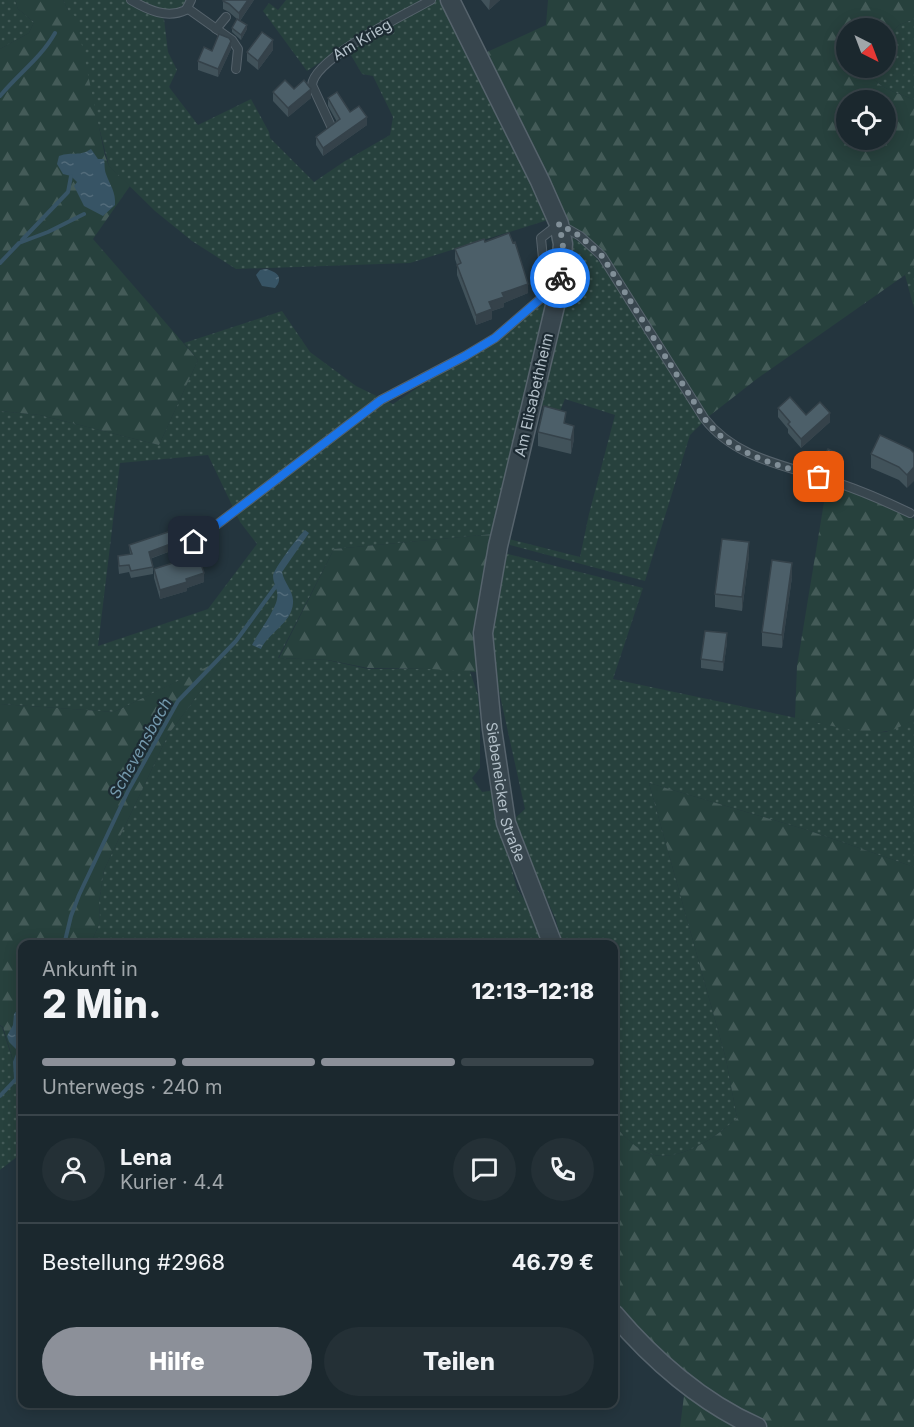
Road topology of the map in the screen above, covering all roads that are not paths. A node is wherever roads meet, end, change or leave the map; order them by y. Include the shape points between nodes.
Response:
1 (131, 0) edge
2 (431, 0) edge
3 (450, 0) edge
4 (189, 4) edge
5 (226, 17) dead end
6 (216, 29) junction
7 (236, 69) dead end
8 (331, 126) edge
9 (559, 224) junction
10 (544, 269) dead end
11 (559, 289) junction
12 (910, 513) dead end
13 (194, 542) dead end
14 (483, 633) joint
15 (551, 940) edge
16 (618, 1318) edge
17 (757, 1427) edge

1 - 4 lane via 160,13 174,14
2 - 8 lane, Am Krieg via 347,48 312,77
3 - 9 street, Am Elisabethheim
4 - 6 lane
5 - 6 lane
6 - 7 lane via 238,49
9 - 10 lane via 541,238
9 - 11 street, Am Elisabethheim via 563,244
9 - 12 lane via 602,256 704,418 719,434 746,452 851,487
11 - 13 lane via 546,294 495,338 381,400
11 - 14 street, Am Elisabethheim via 498,546
14 - 15 street, Siebeneicker Straße via 506,823
16 - 17 street via 676,1375

